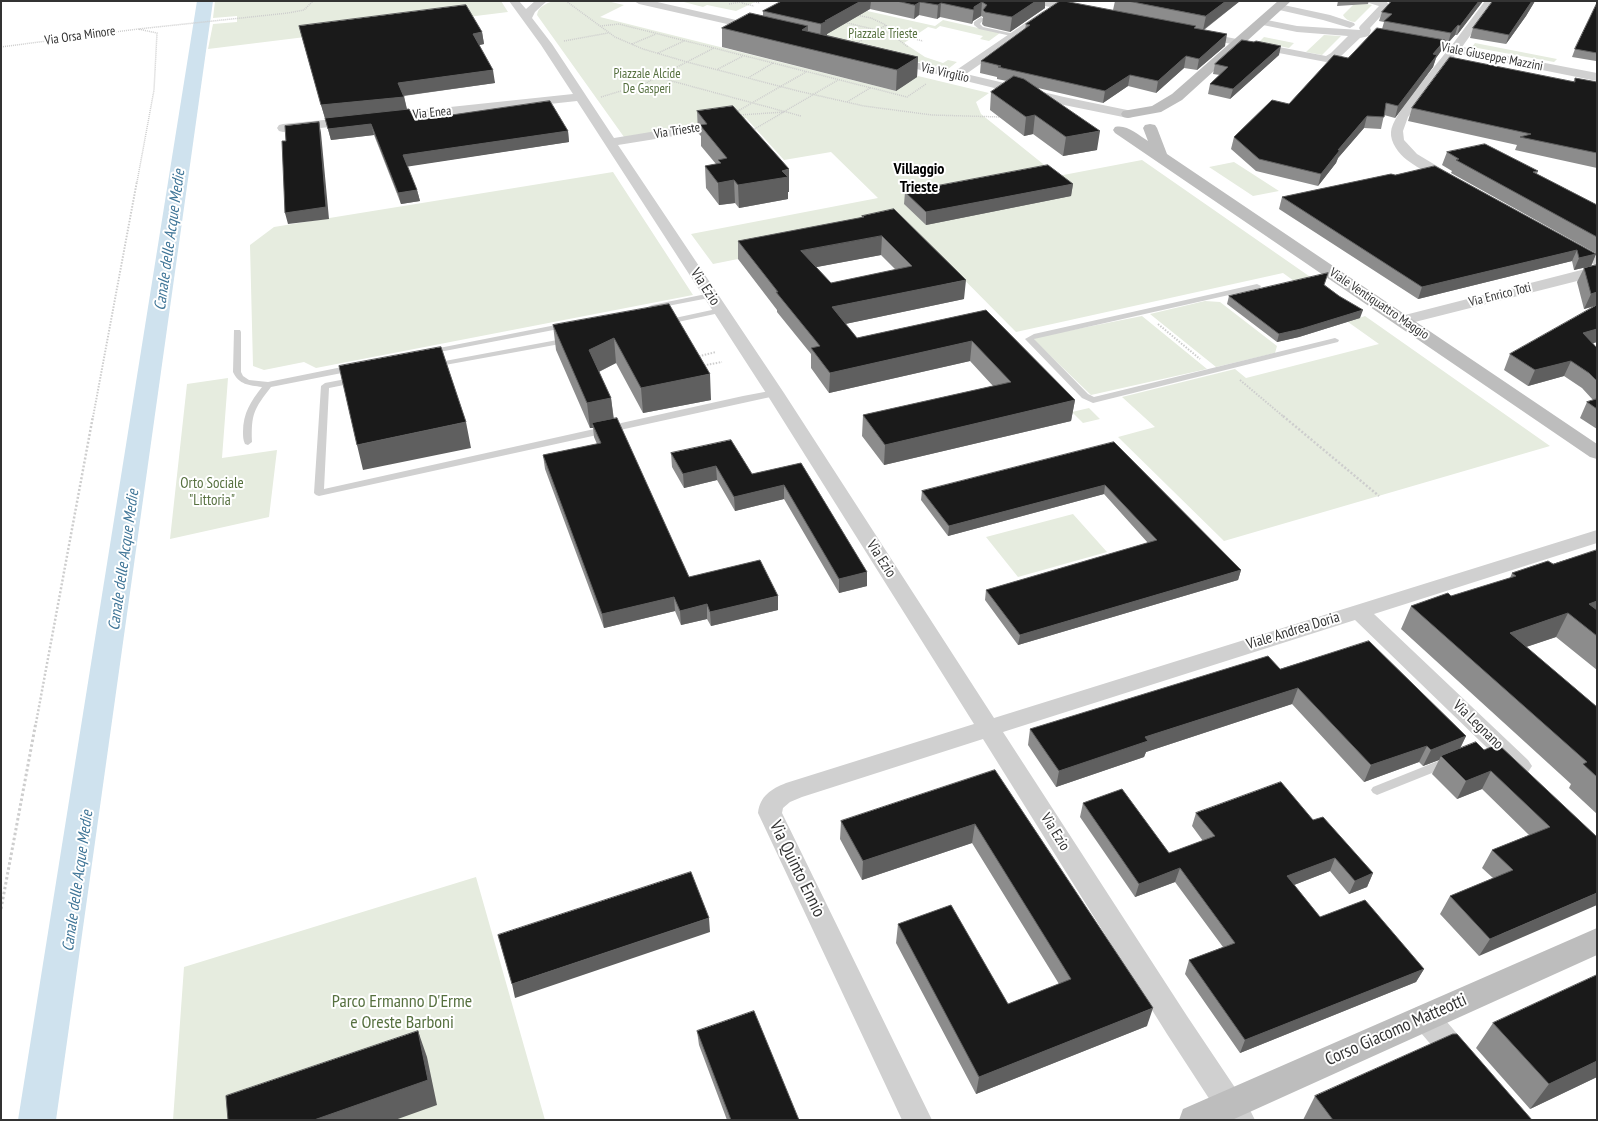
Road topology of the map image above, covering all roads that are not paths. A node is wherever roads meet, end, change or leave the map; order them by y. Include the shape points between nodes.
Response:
1 (514, 1) edge
2 (542, 1) edge
3 (639, 1) edge
4 (1035, 1) edge
5 (1373, 1) edge
6 (1490, 1) edge
7 (1062, 3) edge
8 (1282, 4) edge
9 (1090, 12) edge
10 (526, 17) junction
11 (758, 17) edge
12 (981, 19) dead end
13 (1330, 19) junction
14 (1262, 22) junction
15 (743, 25) junction
16 (766, 30) edge
17 (1320, 30) junction
18 (1191, 33) edge
19 (1370, 33) junction
20 (1016, 35) junction
21 (1238, 43) junction
22 (1433, 45) edge
23 (1454, 50) junction
24 (883, 58) edge
25 (957, 75) junction
26 (1597, 77) edge
27 (581, 97) junction
28 (1178, 97) junction
29 (1064, 101) junction
30 (1128, 114) junction
31 (1114, 126) junction
32 (1151, 126) junction
33 (283, 128) dead end
34 (753, 130) edge
35 (610, 142) junction
36 (1161, 157) junction
37 (1466, 189) edge
38 (1556, 240) edge
39 (1597, 262) edge
40 (1597, 271) edge
41 (1256, 286) dead end
42 (711, 295) junction
43 (641, 309) edge
44 (721, 310) junction
45 (1403, 320) junction
46 (571, 324) edge
47 (658, 324) edge
48 (237, 332) dead end
49 (581, 338) edge
50 (1335, 340) dead end
51 (424, 353) edge
52 (361, 366) edge
53 (426, 367) edge
54 (364, 378) edge
55 (268, 385) junction
56 (776, 393) junction
57 (248, 442) dead end
58 (1597, 453) edge
59 (1597, 536) edge
60 (1358, 611) junction
61 (989, 727) junction
62 (1459, 758) edge
63 (1535, 780) edge
64 (1377, 790) dead end
65 (1597, 941) edge
66 (1425, 1017) junction
67 (1477, 1077) edge
68 (1235, 1113) edge
69 (917, 1120) edge
70 (1195, 1120) edge

1 - 10 street, Via Ezio
2 - 10 street via 534,6
3 - 15 street
4 - 7 street
5 - 19 street via 1385,6 1364,28
6 - 23 street
7 - 9 street
7 - 20 street
8 - 13 street
8 - 14 main road
10 - 27 street, Via Ezio
11 - 15 street
12 - 20 lane via 977,25 981,28
13 - 17 street via 1331,26
13 - 19 street
14 - 17 street via 1297,29
14 - 21 main road
15 - 16 street
17 - 19 street
18 - 21 street
19 - 21 street via 1352,37 1332,58 1326,59
20 - 25 street
21 - 28 main road
22 - 23 street, Viale Giuseppe Mazzini
23 - 26 street, Viale Giuseppe Mazzini
23 - 37 street via 1402,117 1397,131 1398,140 1412,157
24 - 25 street, Via Virgilio
25 - 29 street, Via Virgilio
27 - 33 street, Via Enea
27 - 35 street, Via Ezio
28 - 30 main road via 1156,109
28 - 32 main road via 1175,104
29 - 30 street
29 - 31 street via 1093,112
30 - 31 main road via 1111,117
30 - 32 main road via 1140,116
31 - 32 main road via 1141,131
31 - 36 main road, Viale Ventiquattro Maggio
32 - 36 main road
34 - 35 street, Via Trieste via 745,120
35 - 42 street, Via Ezio
36 - 45 main road, Viale Ventiquattro Maggio
38 - 39 street
40 - 45 street, Via Enrico Toti
41 - 50 lane via 1029,339 1085,396 1093,400
42 - 43 lane
42 - 44 street, Via Ezio
44 - 47 lane
44 - 56 street, Via Ezio
45 - 58 main road, Viale Ventiquattro Maggio
46 - 51 lane
48 - 55 lane via 237,372 240,378 247,382
49 - 53 lane
52 - 55 lane
54 - 56 lane via 325,386 319,493
55 - 57 lane via 250,409 247,418
56 - 61 street, Via Ezio
59 - 60 street, Viale Andrea Doria
60 - 61 street, Viale Andrea Doria
60 - 63 street, Via Legnano via 1489,746
61 - 68 street, Via Ezio
61 - 69 street, Via Quinto Ennio via 794,790 775,800 770,806 770,813
62 - 64 lane
65 - 66 main road, Corso Giacomo Matteotti
66 - 67 street
66 - 68 main road, Corso Giacomo Matteotti
68 - 70 main road, Corso Giacomo Matteotti

